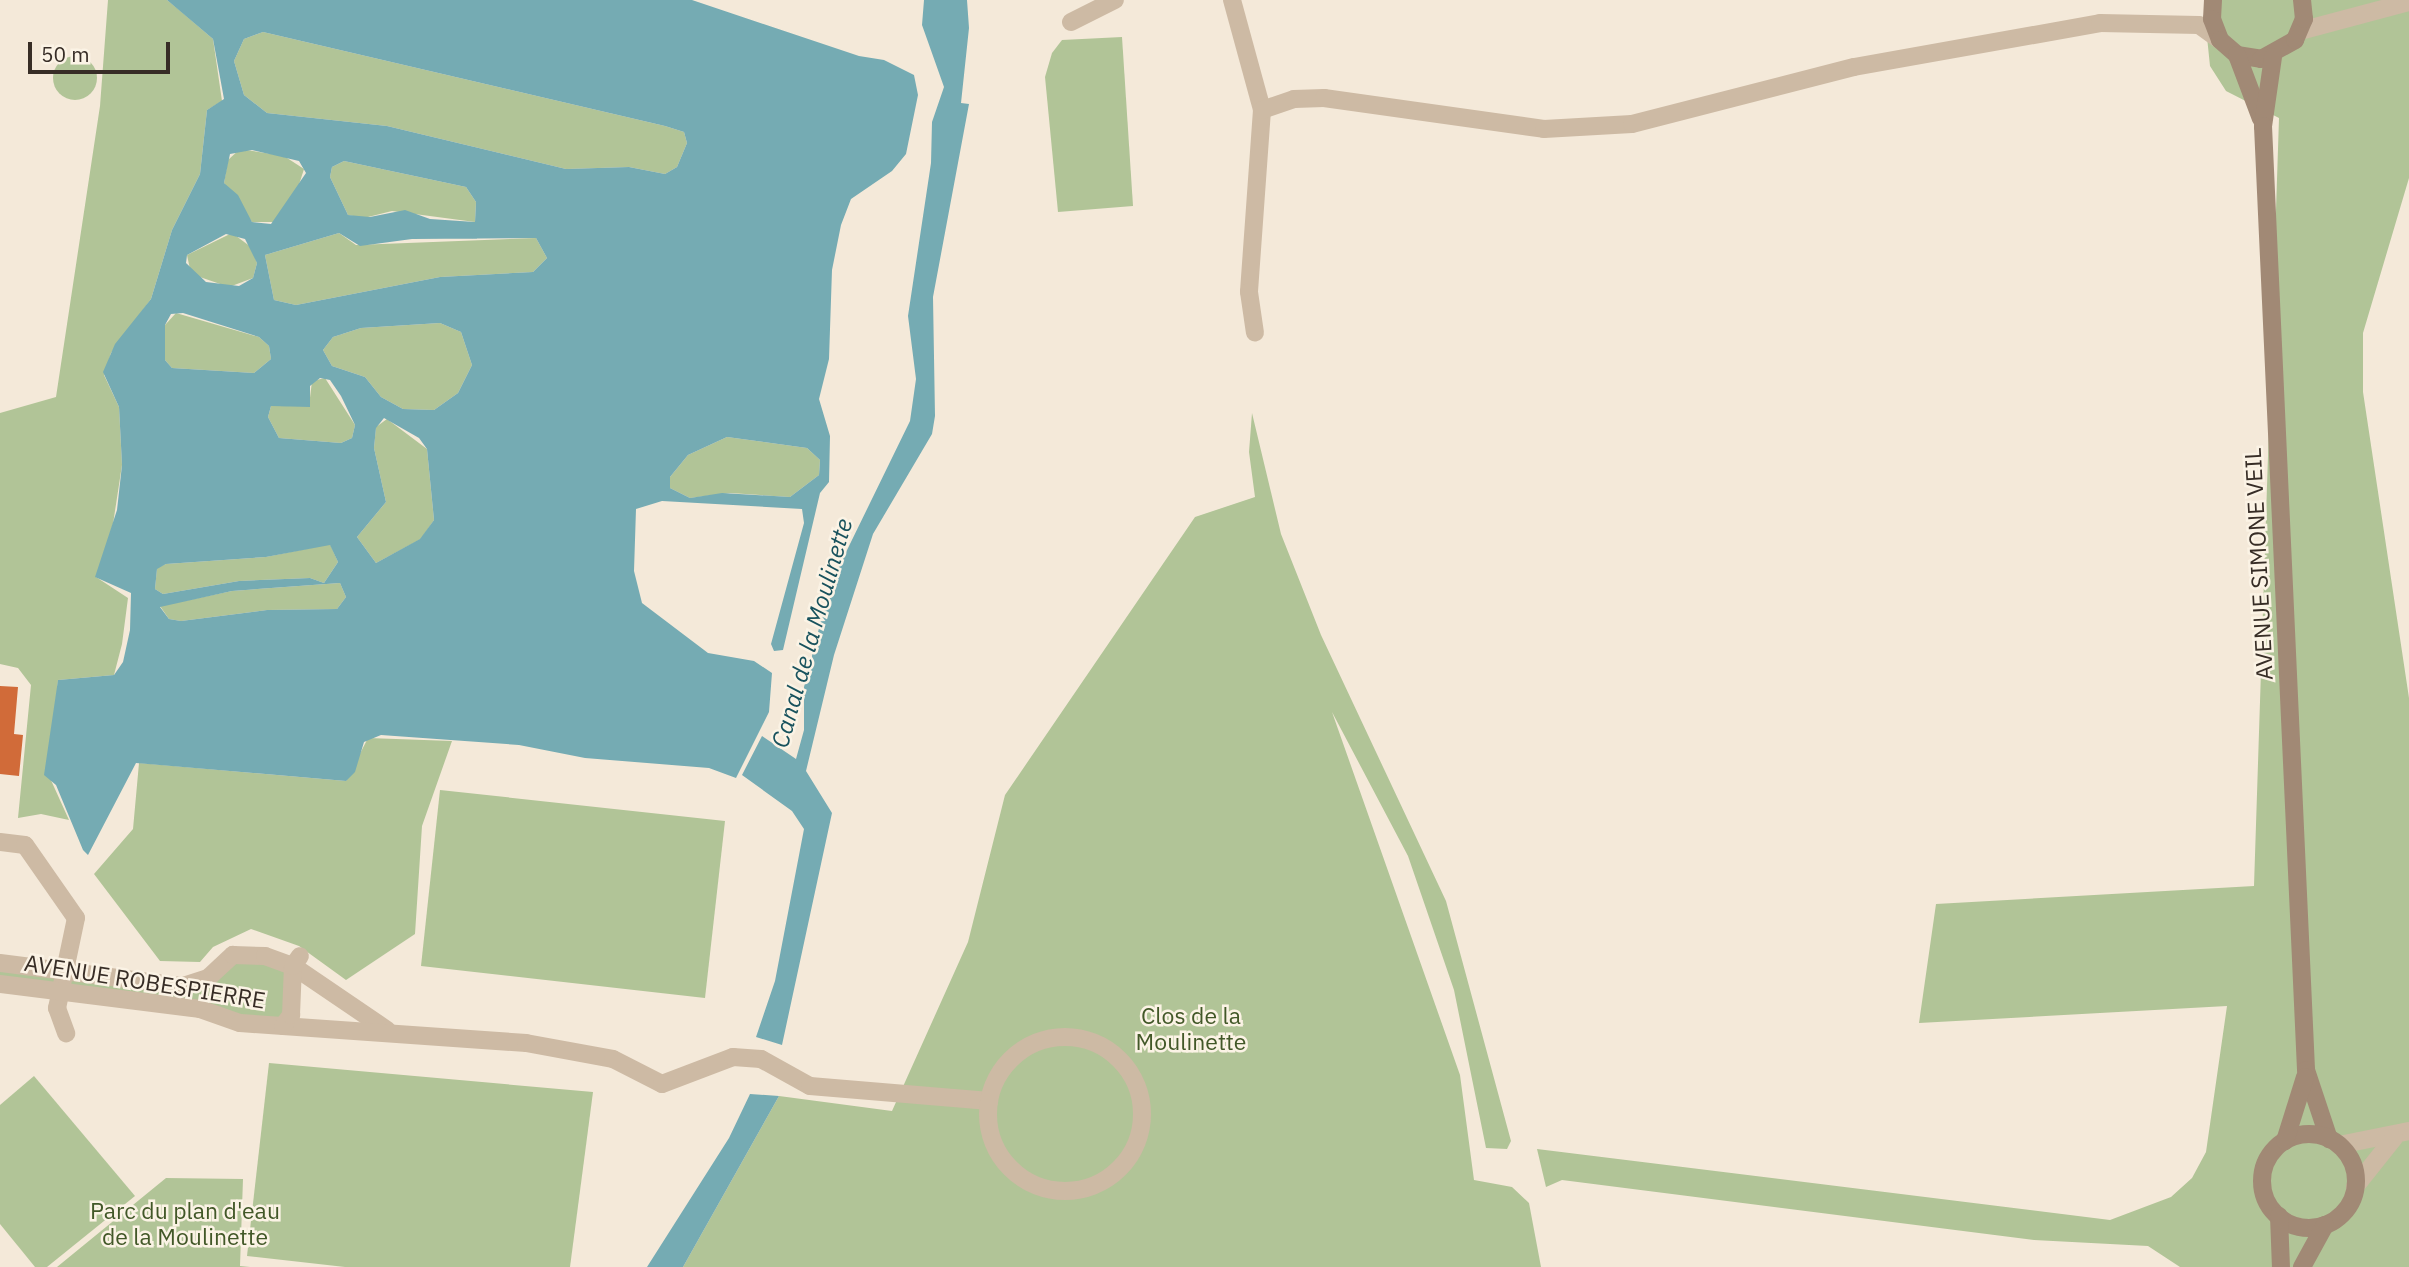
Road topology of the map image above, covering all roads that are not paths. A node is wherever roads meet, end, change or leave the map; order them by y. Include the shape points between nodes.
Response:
1 (1115, 0) edge
2 (1232, 0) edge
3 (2302, 0) edge
4 (2395, 0) edge
5 (2213, 1) edge
6 (2409, 2) edge
7 (1071, 22) dead end
8 (2162, 24) junction
9 (2300, 31) junction
10 (2220, 40) junction
11 (2238, 55) junction
12 (2273, 57) junction
13 (1262, 110) junction
14 (2263, 126) junction
15 (1255, 333) dead end
16 (0, 842) edge
17 (297, 961) junction
18 (0, 963) edge
19 (67, 972) junction
20 (0, 984) edge
21 (63, 992) junction
22 (283, 1026) junction
23 (66, 1033) dead end
24 (396, 1034) junction
25 (2306, 1070) junction
26 (989, 1101) junction
27 (2402, 1135) edge
28 (2285, 1141) junction
29 (2334, 1142) junction
30 (2356, 1187) junction
31 (2279, 1216) junction
32 (2325, 1225) junction
33 (2281, 1267) edge
34 (2302, 1267) edge

1 - 7 street via 1097,14
2 - 13 street
3 - 9 main road
4 - 6 street
5 - 8 street via 2201,13
5 - 10 main road
6 - 9 street
8 - 10 street via 2199,25
8 - 13 street via 2100,23 2001,37 1854,67 1632,124 1544,129 1324,98 1294,99
9 - 12 main road
10 - 11 main road
11 - 12 main road
11 - 14 main road
12 - 14 main road, AVENUE SIMONE VEIL
13 - 15 street via 1249,292
14 - 25 main road, AVENUE SIMONE VEIL
16 - 19 street via 25,845 76,918
17 - 19 street, AVENUE ROBESPIERRE via 233,955 208,978 183,986
17 - 22 street, AVENUE ROBESPIERRE via 295,996
17 - 24 street, AVENUE ROBESPIERRE via 367,1021
18 - 19 street, AVENUE ROBESPIERRE
19 - 21 street
20 - 21 street, AVENUE ROBESPIERRE
21 - 22 street, AVENUE ROBESPIERRE
21 - 23 street via 57,1008
22 - 24 street, AVENUE ROBESPIERRE
24 - 26 street via 526,1043 613,1059 662,1083 733,1056 761,1059 810,1086
25 - 28 main road
25 - 29 main road
26 - 26 street via 990,1135 1001,1158 1030,1182 1066,1192 1091,1188 1114,1175 1131,1156 1143,1121 1141,1097 1118,1056 1074,1036 1025,1047 1006,1063
27 - 29 street
27 - 30 street
28 - 29 main road via 2310,1134
28 - 31 main road via 2270,1156 2263,1177 2266,1198
29 - 30 main road via 2353,1164
30 - 32 main road via 2344,1212
31 - 32 main road via 2298,1226
31 - 33 main road
32 - 34 main road

